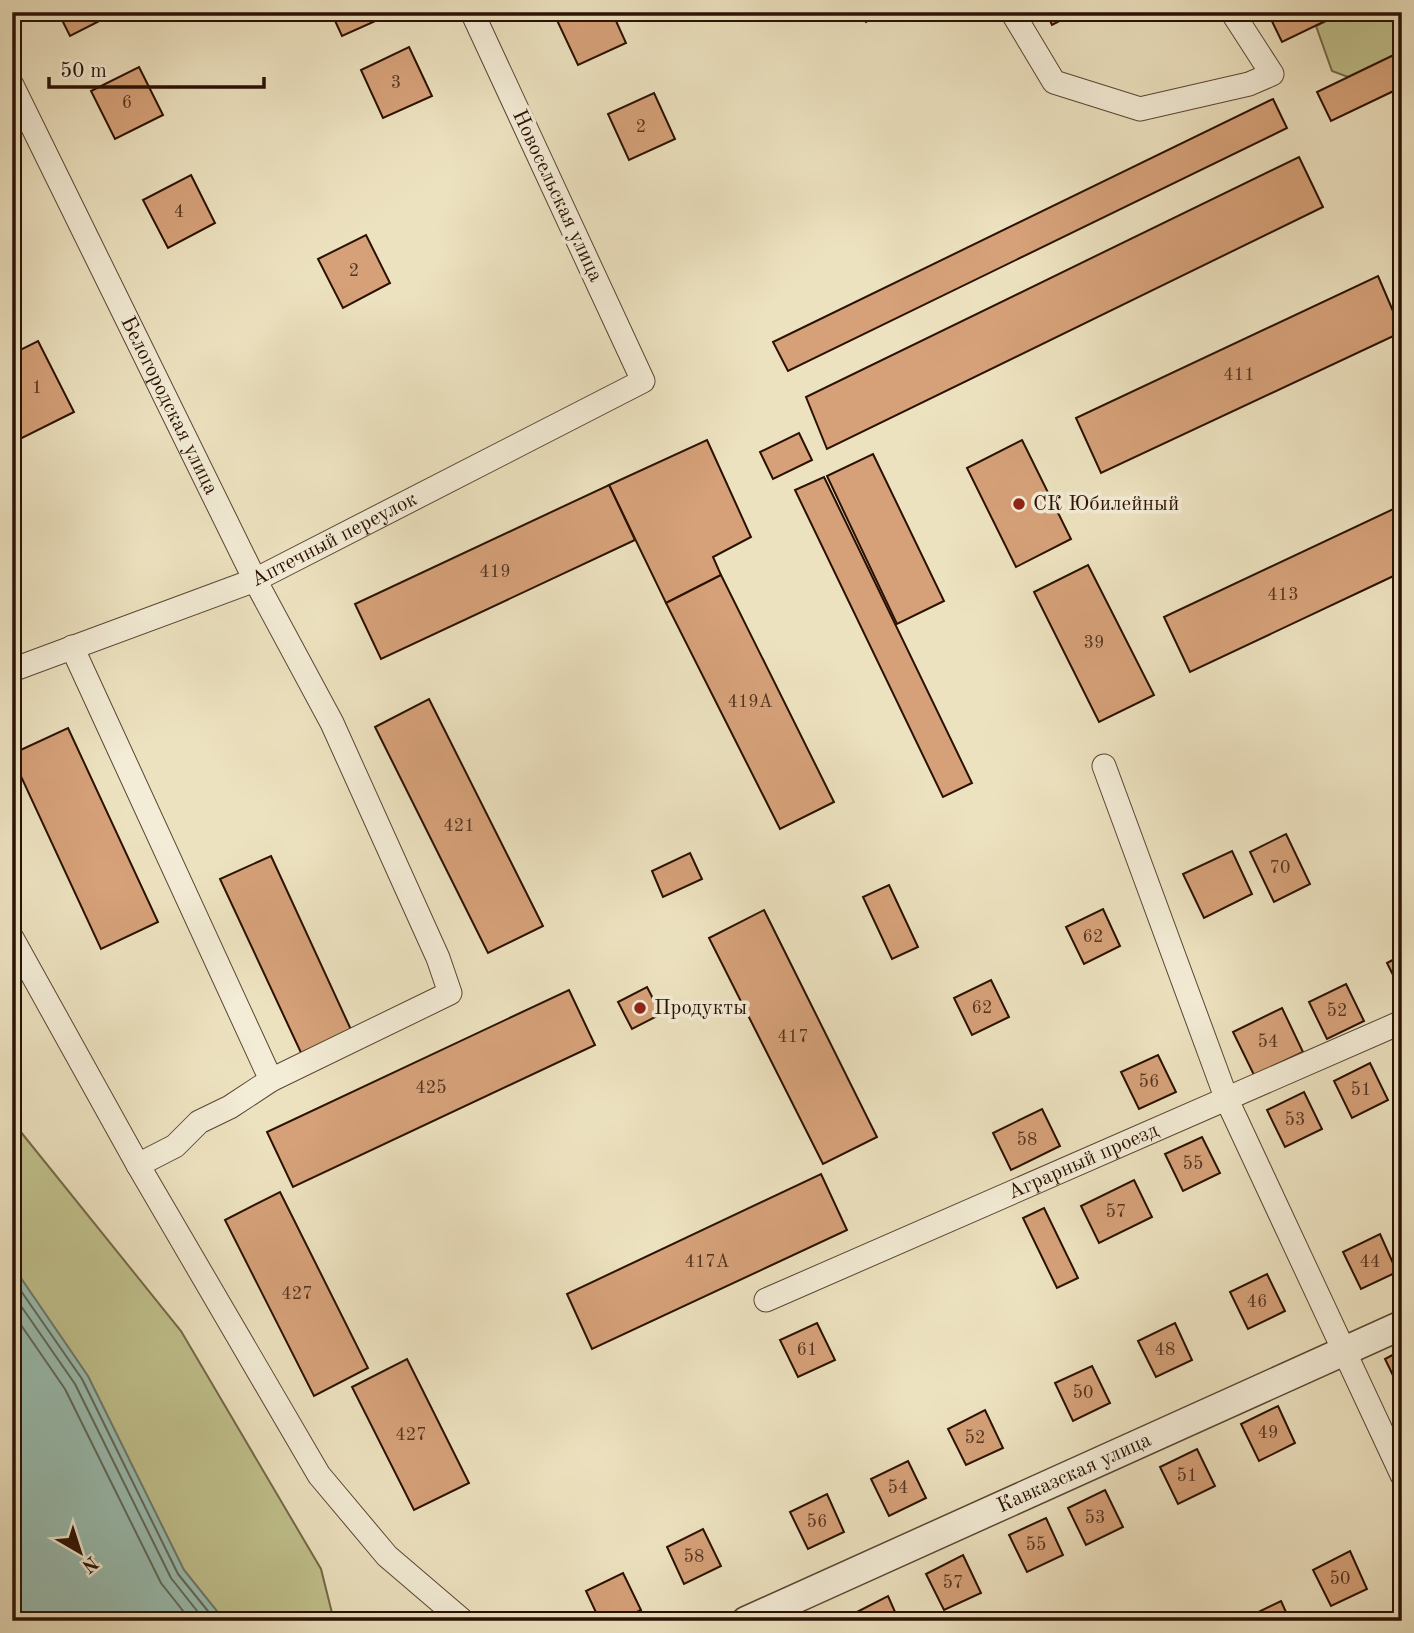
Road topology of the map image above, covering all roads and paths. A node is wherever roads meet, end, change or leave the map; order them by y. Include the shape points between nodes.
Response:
1 (472, 12) edge
2 (1012, 12) edge
3 (1232, 12) edge
4 (12, 85) edge
5 (643, 380) joint
6 (255, 580) junction
7 (72, 647) junction
8 (12, 670) edge
9 (1104, 766) dead end
10 (12, 938) edge
11 (1402, 1022) edge
12 (271, 1080) junction
13 (1227, 1100) junction
14 (138, 1166) junction
15 (766, 1300) dead end
16 (1402, 1325) edge
17 (1343, 1352) junction
18 (1402, 1475) edge
19 (463, 1621) edge
20 (746, 1621) edge

1 - 5 street, Новосельская улица
2 - 3 street via 1054,82 1140,109 1272,74
4 - 6 street, Белогородская улица
5 - 6 street, Аптечный переулок
6 - 7 street, Аптечный переулок
6 - 12 street, Белогородская улица via 332,723 450,993
7 - 8 street, Аптечный переулок
7 - 12 street
9 - 13 street
10 - 14 street
11 - 13 street, Аграрный проезд
12 - 14 street via 199,1122 175,1146
13 - 15 street, Аграрный проезд
13 - 17 street
14 - 19 street via 319,1475 387,1556
16 - 17 street, Кавказская улица
17 - 18 street
17 - 20 street, Кавказская улица

